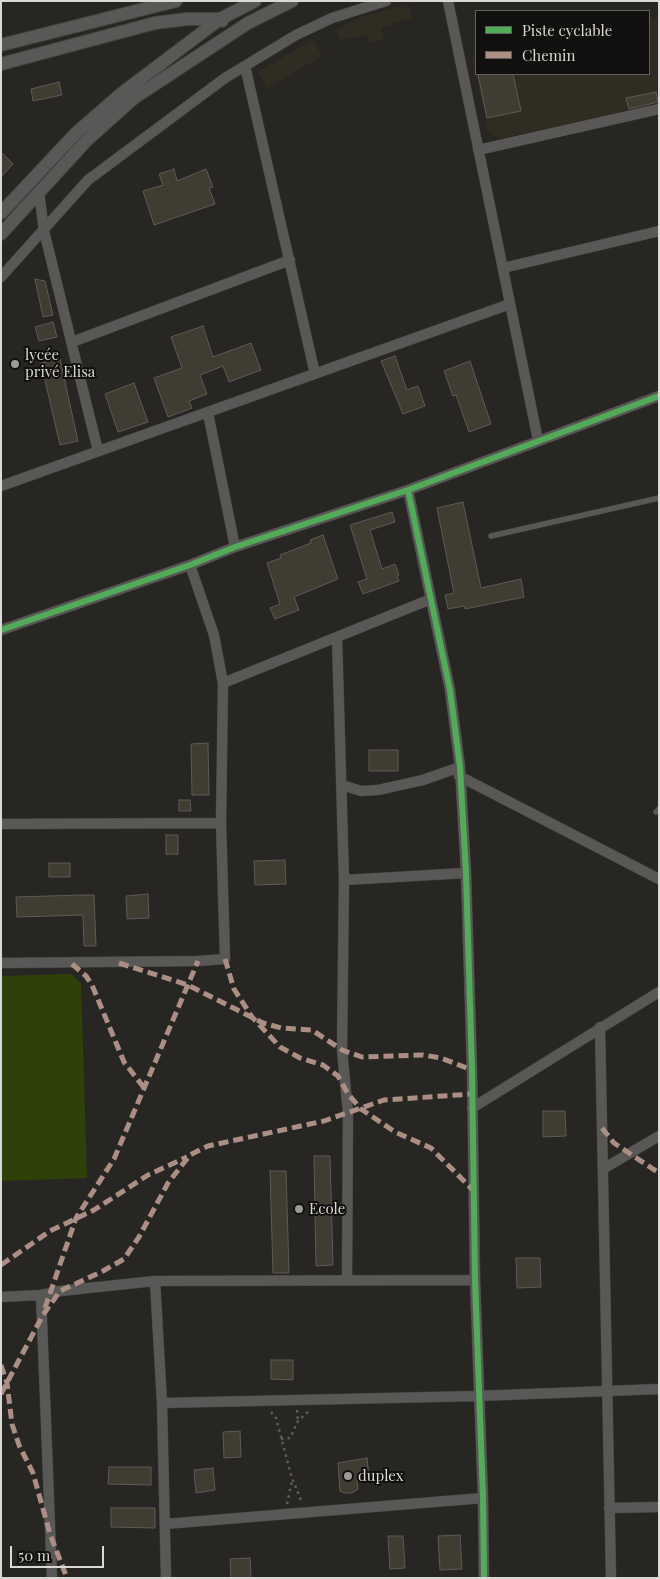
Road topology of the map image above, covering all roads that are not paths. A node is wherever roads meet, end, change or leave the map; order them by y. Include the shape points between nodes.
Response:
1 (176, 1) edge
2 (254, 1) edge
3 (292, 1) edge
4 (386, 1) edge
5 (448, 1) edge
6 (239, 4) edge
7 (220, 19) junction
8 (248, 23) junction
9 (232, 33) junction
10 (1, 45) edge
11 (1, 64) edge
12 (245, 66) junction
13 (659, 110) edge
14 (478, 150) junction
15 (39, 192) junction
16 (1, 214) edge
17 (44, 231) junction
18 (659, 231) edge
19 (1, 234) edge
20 (290, 260) junction
21 (503, 268) junction
22 (1, 277) edge
23 (510, 304) junction
24 (72, 342) junction
25 (315, 374) junction
26 (659, 396) edge
27 (208, 413) junction
28 (538, 440) junction
29 (98, 451) junction
30 (1, 486) edge
31 (408, 490) junction
32 (659, 498) edge
33 (492, 536) dead end
34 (235, 547) junction
35 (190, 564) junction
36 (431, 599) junction
37 (1, 630) edge
38 (336, 637) junction
39 (223, 683) junction
40 (460, 772) junction
41 (342, 785) junction
42 (221, 823) junction
43 (1, 824) edge
44 (466, 873) junction
45 (659, 879) edge
46 (344, 880) junction
47 (1, 963) edge
48 (659, 992) edge
49 (600, 1027) junction
50 (472, 1108) junction
51 (659, 1136) edge
52 (603, 1169) junction
53 (348, 1279) junction
54 (475, 1280) junction
55 (155, 1281) junction
56 (41, 1295) junction
57 (1, 1297) edge
58 (659, 1389) edge
59 (606, 1390) junction
60 (478, 1396) junction
61 (162, 1403) junction
62 (483, 1498) junction
63 (659, 1507) edge
64 (609, 1508) junction
65 (165, 1524) junction
66 (52, 1578) edge
67 (166, 1578) edge
68 (484, 1578) edge
69 (612, 1578) edge

1 - 10 street
2 - 6 street
3 - 8 street
4 - 12 street via 332,18 296,35
5 - 14 street
6 - 7 street
6 - 8 lane
7 - 9 street
7 - 11 street via 155,23
7 - 16 street via 122,93 76,133
8 - 9 street
9 - 15 street via 134,98 87,140
12 - 17 street via 88,180
12 - 20 street
13 - 14 street
14 - 21 street
15 - 17 street
15 - 19 street
17 - 22 street
17 - 24 street
18 - 21 street
20 - 24 street
20 - 25 street
21 - 23 street
23 - 25 street
23 - 28 street
24 - 29 street
25 - 27 street
26 - 28 street
27 - 29 street
27 - 34 street
28 - 31 street
29 - 30 street
31 - 34 street
31 - 36 street
32 - 33 lane
34 - 35 street
35 - 37 street
35 - 39 street via 214,635
36 - 38 street
36 - 40 street via 450,690
38 - 39 street
38 - 41 street
39 - 42 street
40 - 41 street via 378,790 361,791
40 - 44 street
40 - 45 street
41 - 46 street
42 - 43 street
42 - 47 street via 225,959
44 - 46 street
44 - 50 street
46 - 53 street via 342,1050 348,1103
48 - 49 street
49 - 50 street
49 - 52 street
50 - 54 street
51 - 52 street
52 - 59 street
53 - 54 street
53 - 55 street
54 - 60 street
55 - 56 street
55 - 61 street
56 - 57 street
56 - 66 street
58 - 59 street
59 - 60 street
59 - 64 street
60 - 61 street
60 - 62 street
61 - 65 street
62 - 65 street
62 - 68 street
63 - 64 street
64 - 69 street
65 - 67 street

